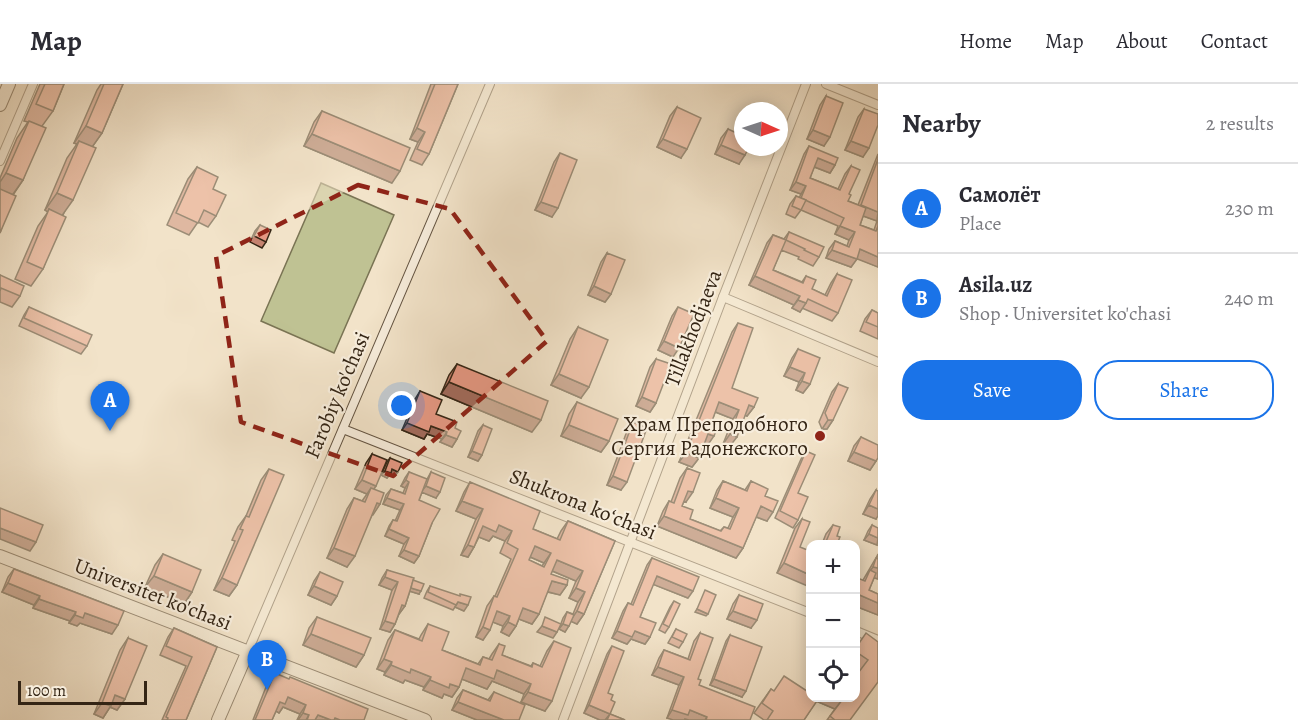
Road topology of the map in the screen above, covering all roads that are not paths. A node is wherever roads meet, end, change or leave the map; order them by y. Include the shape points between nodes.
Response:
1 (9, 84) edge
2 (33, 84) edge
3 (490, 84) edge
4 (806, 84) edge
5 (826, 84) edge
6 (0, 105) edge
7 (878, 105) edge
8 (0, 161) edge
9 (723, 297) junction
10 (878, 362) edge
11 (343, 429) junction
12 (631, 543) junction
13 (0, 556) edge
14 (806, 611) edge
15 (860, 633) edge
16 (878, 640) edge
17 (248, 651) junction
18 (218, 720) edge
19 (425, 720) edge
20 (563, 720) edge

1 - 6 main road
2 - 8 street
3 - 11 street, Farobiy ko'chasi
4 - 9 street, Tillakhodjaeva
5 - 7 street
9 - 10 street
9 - 12 street, Tillakhodjaeva
11 - 12 street, Shukrona koʻchasi
11 - 17 street, Farobiy ko'chasi
12 - 14 street, Shukrona koʻchasi
12 - 20 street, Tillakhodjaeva
13 - 17 main road, Universitet ko'chasi
15 - 16 street
17 - 18 main road, Farobiy ko'chasi
17 - 19 main road, Universitet ko'chasi

